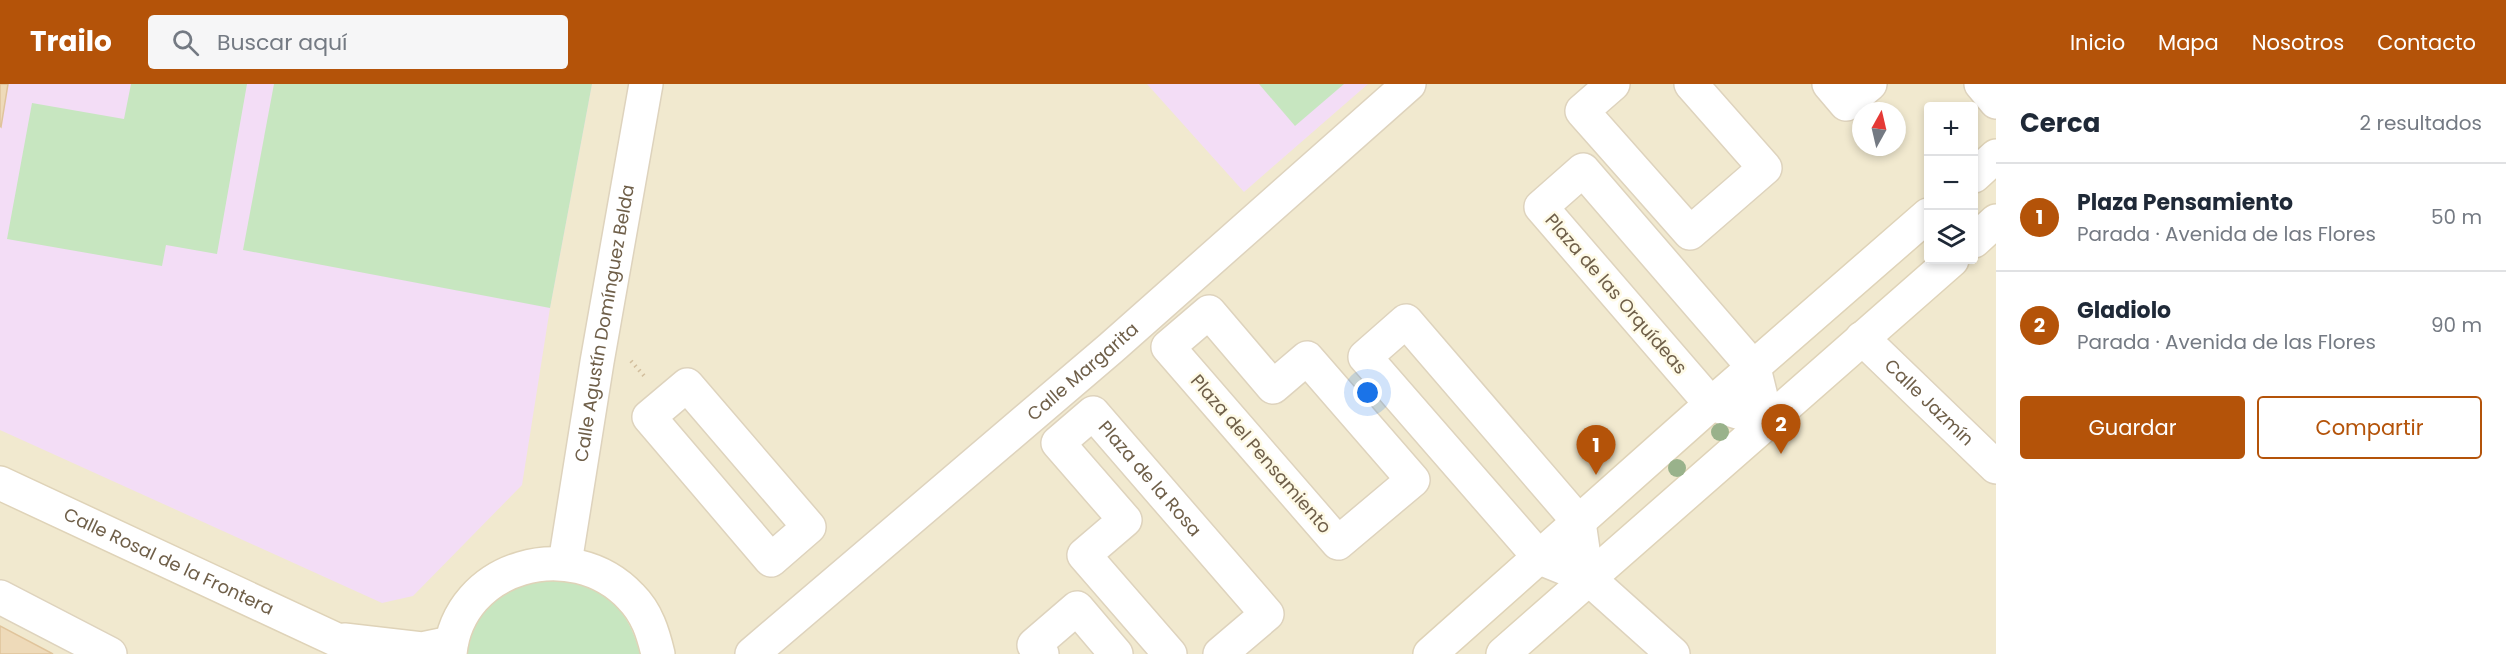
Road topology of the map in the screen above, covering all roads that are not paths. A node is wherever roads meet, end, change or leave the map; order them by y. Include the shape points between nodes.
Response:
1 (646, 84) edge
2 (1409, 84) edge
3 (1613, 84) edge
4 (1691, 84) edge
5 (1829, 84) edge
6 (1870, 84) edge
7 (1981, 84) edge
8 (1996, 102) edge
9 (1996, 156) edge
10 (1978, 172) edge
11 (1924, 219) edge
12 (1996, 221) edge
13 (1978, 237) edge
14 (1947, 264) edge
15 (1862, 338) junction
16 (1168, 347) joint
17 (1754, 368) junction
18 (1711, 404) junction
19 (649, 417) joint
20 (1767, 421) junction
21 (1996, 467) edge
22 (0, 483) edge
23 (1579, 522) junction
24 (1540, 558) junction
25 (565, 563) junction
26 (1587, 577) junction
27 (0, 597) edge
28 (339, 639) junction
29 (450, 648) edge
30 (110, 654) edge
31 (367, 654) edge
32 (658, 654) edge
33 (752, 654) edge
34 (1042, 654) edge
35 (1116, 654) edge
36 (1170, 654) edge
37 (1220, 654) edge
38 (1430, 654) edge
39 (1503, 654) edge
40 (1673, 654) edge

1 - 25 street, Calle Agustín Domínguez Belda
2 - 33 street, Calle Margarita via 1111,348
3 - 4 street via 1582,111 1690,233 1765,168
5 - 6 street via 1846,104
7 - 8 street
9 - 10 street
11 - 17 street
12 - 13 street
14 - 15 street
15 - 20 street
15 - 21 street, Calle Jazmín
16 - 16 street, Plaza del Pensamiento via 1338,543 1413,480 1307,358 1274,387 1209,312
17 - 18 street
17 - 18 street, Plaza de las Orquídeas via 1583,170 1540,207
17 - 20 street
18 - 20 street
18 - 23 street
19 - 19 street via 687,385 809,527 771,560
20 - 26 street
22 - 28 street, Calle Rosal de la Frontera
23 - 24 street
23 - 24 street via 1406,321 1365,357
23 - 26 street
24 - 26 street
24 - 38 street
25 - 29 street via 535,564 506,573 481,591 462,615
25 - 32 street via 604,575 632,598 652,629
26 - 39 street
26 - 40 street
27 - 30 street
28 - 29 street, Calle Rosal de la Frontera via 422,649
28 - 31 street, Calle Rosal de la Frontera
34 - 35 street via 1034,645 1077,608
36 - 37 street, Plaza de la Rosa via 1084,555 1125,520 1058,443 1093,413 1267,614

